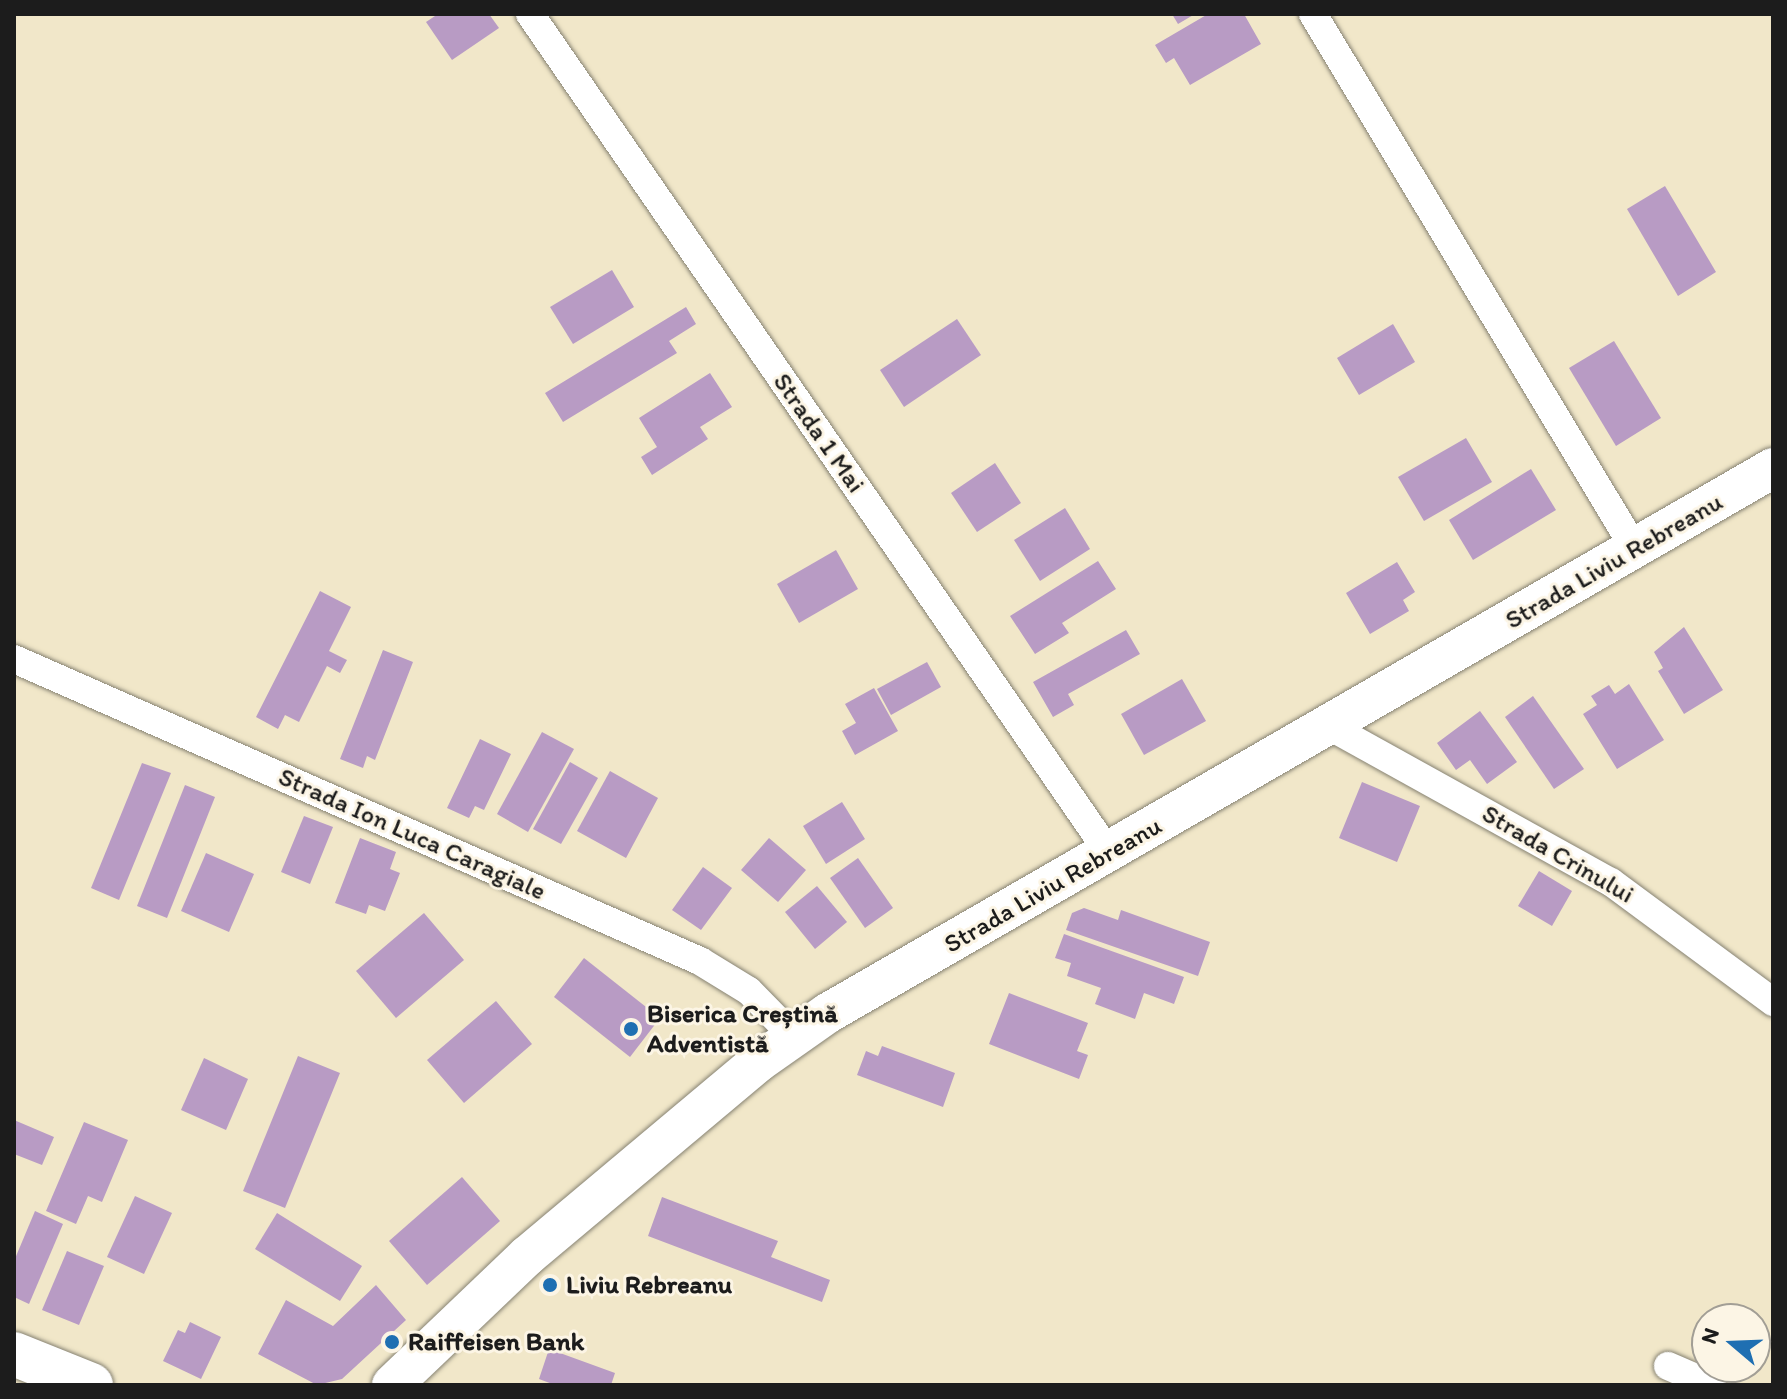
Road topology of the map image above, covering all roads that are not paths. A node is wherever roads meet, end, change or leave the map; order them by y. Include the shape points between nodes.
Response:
1 (530, 14) edge
2 (1313, 14) edge
3 (1773, 468) edge
4 (1635, 549) junction
5 (14, 659) edge
6 (1331, 727) junction
7 (1109, 853) junction
8 (1773, 1002) edge
9 (793, 1036) junction
10 (14, 1354) edge
11 (1668, 1366) dead end
12 (91, 1385) edge
13 (392, 1385) edge
14 (1712, 1385) edge

1 - 7 street, Strada 1 Mai
2 - 4 street
3 - 4 main road, Strada Liviu Rebreanu
4 - 6 main road, Strada Liviu Rebreanu
5 - 9 street, Strada Ion Luca Caragiale via 700,961 749,991
6 - 7 main road, Strada Liviu Rebreanu
6 - 8 street, Strada Crinului via 1611,882
7 - 9 main road, Strada Liviu Rebreanu
9 - 13 main road, Strada Liviu Rebreanu via 527,1256
10 - 12 highway
11 - 14 street

